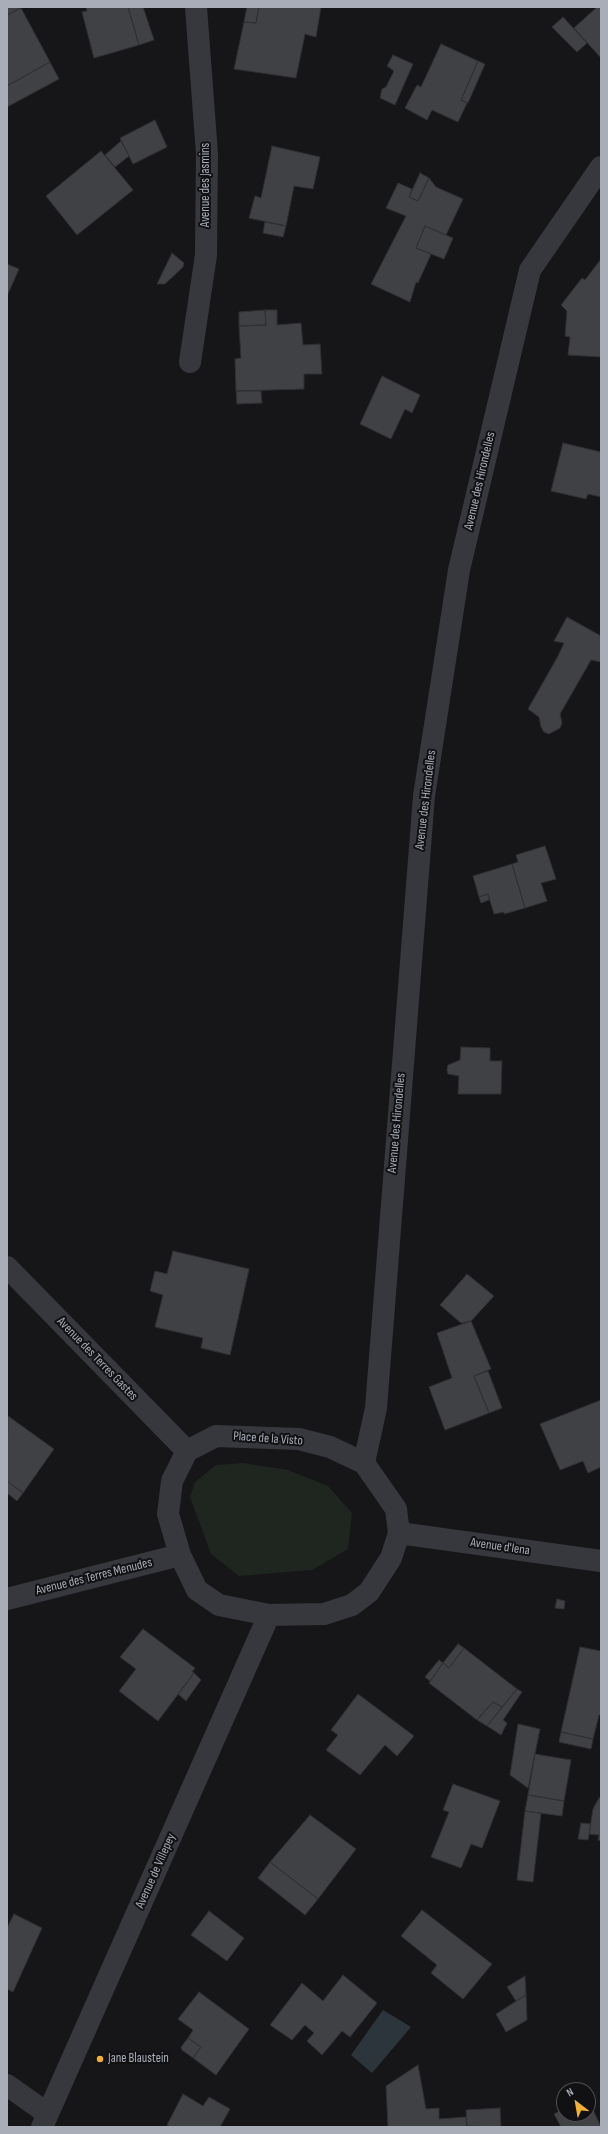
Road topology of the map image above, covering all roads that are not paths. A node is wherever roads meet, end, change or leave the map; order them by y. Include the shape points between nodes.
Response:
1 (196, 7) edge
2 (601, 167) edge
3 (190, 362) dead end
4 (7, 1267) edge
5 (187, 1451) junction
6 (364, 1462) junction
7 (399, 1532) junction
8 (180, 1555) junction
9 (601, 1561) edge
10 (7, 1599) edge
11 (269, 1615) junction
12 (7, 2085) edge
13 (45, 2120) edge

1 - 3 street, Avenue des Jasmins via 207,154 206,255
2 - 6 street, Avenue des Hirondelles via 530,270 459,570 424,796 376,1408
4 - 5 street, Avenue des Terres Gastes
5 - 6 street, Place de la Visto via 216,1436 299,1438 330,1447
5 - 8 street via 172,1481 168,1514
6 - 7 street via 396,1509
7 - 9 street, Avenue d'Iena
7 - 11 street via 391,1558 369,1592 352,1605 324,1614
8 - 10 street, Avenue des Terres Menudes
8 - 11 street via 198,1590 219,1605
11 - 13 street, Avenue de Villepey
12 - 13 street

